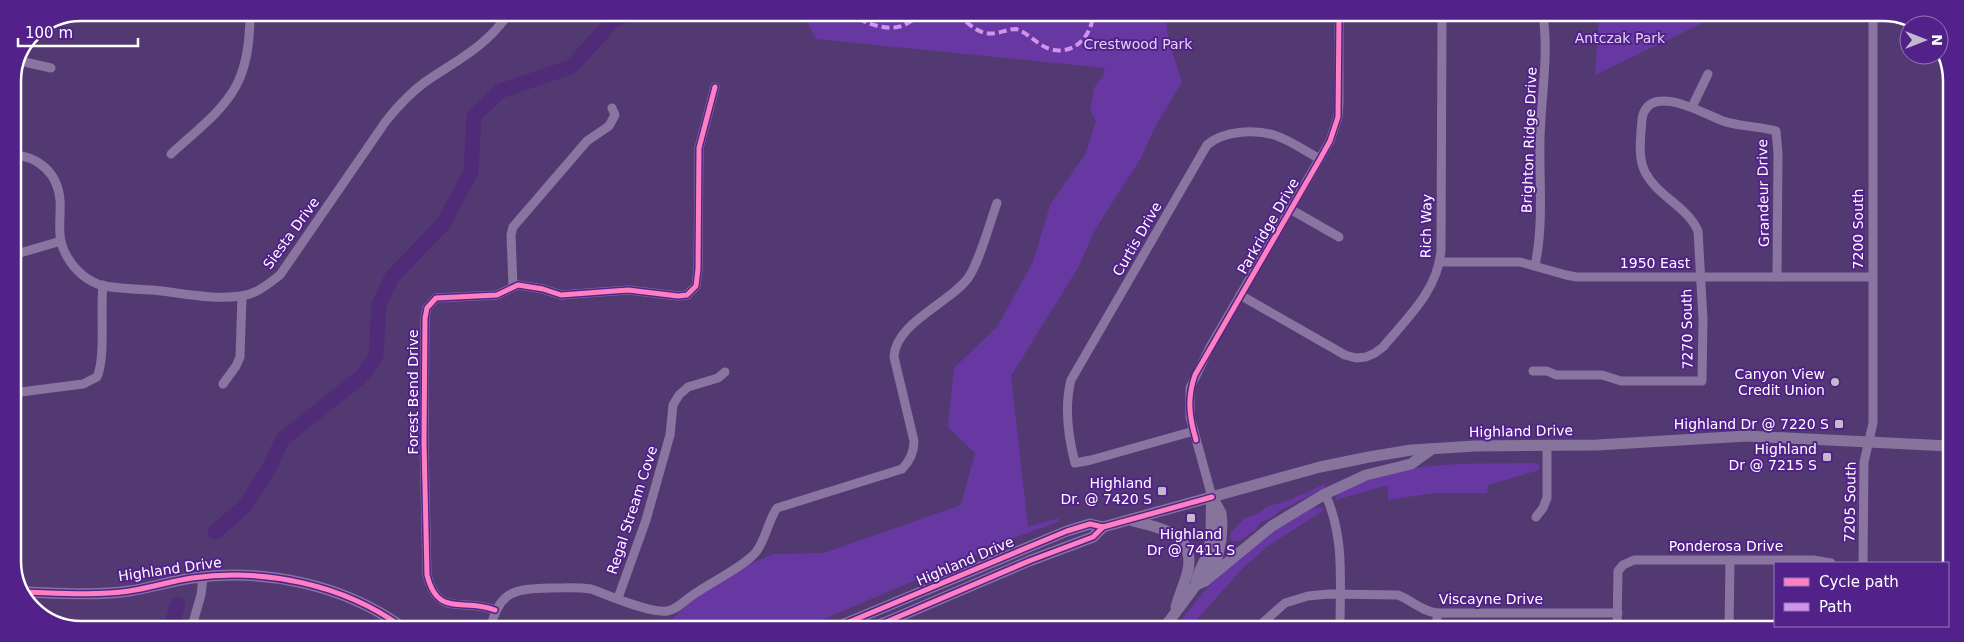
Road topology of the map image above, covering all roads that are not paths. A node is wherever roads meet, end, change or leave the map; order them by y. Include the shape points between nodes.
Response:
1 (250, 21) edge
2 (503, 21) edge
3 (1339, 21) edge
4 (1442, 21) edge
5 (1543, 21) edge
6 (1873, 21) edge
7 (24, 63) edge
8 (51, 68) dead end
9 (1708, 74) dead end
10 (715, 87) dead end
11 (612, 108) dead end
12 (1692, 108) junction
13 (1643, 113) joint
14 (171, 154) dead end
15 (21, 156) edge
16 (1320, 159) junction
17 (997, 203) dead end
18 (1290, 209) junction
19 (1339, 237) dead end
20 (61, 241) junction
21 (21, 252) edge
22 (1440, 262) junction
23 (1535, 265) junction
24 (1700, 277) junction
25 (1777, 277) junction
26 (1872, 277) junction
27 (103, 286) junction
28 (513, 286) junction
29 (1240, 295) junction
30 (242, 296) junction
31 (1533, 371) dead end
32 (725, 372) dead end
33 (223, 384) dead end
34 (21, 392) edge
35 (1194, 431) junction
36 (1868, 442) junction
37 (1547, 445) junction
38 (1943, 446) edge
39 (1434, 448) junction
40 (1325, 494) junction
41 (1212, 497) junction
42 (1536, 517) dead end
43 (1131, 520) junction
44 (1103, 527) junction
45 (1730, 560) junction
46 (1825, 562) edge
47 (1863, 562) edge
48 (203, 577) junction
49 (1201, 583) junction
50 (30, 592) edge
51 (1340, 595) junction
52 (618, 598) junction
53 (495, 610) junction
54 (1437, 613) junction
55 (1618, 613) junction
56 (1173, 616) junction
57 (193, 621) edge
58 (392, 621) edge
59 (492, 621) edge
60 (853, 621) edge
61 (888, 621) edge
62 (1169, 621) edge
63 (1265, 621) edge
64 (1340, 621) edge
65 (1437, 621) edge
66 (1618, 621) edge
67 (1729, 621) edge

1 - 14 street via 248,58 233,94
2 - 30 street, Siesta Drive via 475,50 425,82 399,105 280,275 264,287
3 - 16 street, Parkridge Drive via 1338,117
4 - 22 street, Rich Way
5 - 23 street, Brighton Ridge Drive via 1546,52 1540,138 1540,231
6 - 26 street, 7200 South
7 - 8 street
9 - 12 street
10 - 28 street via 698,148 698,269 696,286 692,291 678,296 628,290 561,294
11 - 28 street via 615,115 609,126 587,141 513,227
12 - 13 street, Grandeur Drive via 1656,102
12 - 25 street, Grandeur Drive via 1723,121 1776,131
13 - 24 street, 7270 South via 1640,145 1645,171 1654,186 1694,221 1699,241
15 - 20 street, Siesta Drive via 44,166 58,187
16 - 18 street, Parkridge Drive
16 - 35 street, Curtis Drive via 1282,138 1262,133 1214,138 1071,380 1067,410 1074,462
17 - 52 street via 968,278 918,320 894,350 914,441 913,453 906,465 893,473 777,508 754,554 668,611 658,611
18 - 19 street
18 - 29 street, Parkridge Drive
20 - 21 street
20 - 27 street, Siesta Drive via 78,272
22 - 23 street, 1950 East via 1512,261
22 - 29 street, Rich Way via 1426,295 1383,347 1366,357 1345,355
23 - 24 street, 1950 East via 1577,277
24 - 25 street, 1950 East
24 - 31 street, 7270 South via 1702,381 1621,381 1602,375 1556,375
25 - 26 street, 1950 East
26 - 36 street, 7200 South via 1872,423
27 - 30 street, Siesta Drive
27 - 34 street via 101,356 97,377 83,384
28 - 53 street, Forest Bend Drive via 497,296 436,298 427,308 425,318 427,575 435,596 443,601
29 - 35 street, Parkridge Drive via 1190,388 1190,417
30 - 33 street via 240,357
32 - 52 street, Regal Stream Cove via 718,378 688,387 673,405 670,436 646,520
35 - 41 street, Parkridge Drive
36 - 37 main road, Highland Drive via 1747,436
36 - 38 main road, Highland Drive
36 - 47 street, 7205 South via 1864,462
37 - 39 main road, Highland Drive
37 - 42 street via 1547,498
39 - 40 main road via 1411,464 1366,475
39 - 41 main road, Highland Drive via 1344,461
40 - 49 main road via 1272,526
40 - 51 street via 1339,542
41 - 43 main road, Highland Drive
41 - 49 main road via 1210,547 1196,576
43 - 44 main road, Highland Drive
43 - 56 main road via 1172,533 1186,547 1189,561 1187,576
44 - 60 main road, Highland Drive via 1090,524 1046,539
44 - 61 main road, Highland Drive via 1093,537
45 - 46 street, Ponderosa Drive
45 - 55 street, Ponderosa Drive via 1634,560 1622,565 1618,571
45 - 67 street
48 - 50 main road, Highland Drive via 130,591 95,594
48 - 57 street
48 - 58 main road, Highland Drive via 253,576 308,585 366,606
49 - 56 main road
51 - 54 street, Viscayne Drive via 1398,595 1423,610
51 - 63 street, Viscayne Drive via 1321,594 1294,599
51 - 64 street
52 - 53 street via 582,587 528,589 509,594
53 - 59 street
54 - 55 street, Viscayne Drive
54 - 65 street
55 - 66 street
56 - 62 main road

